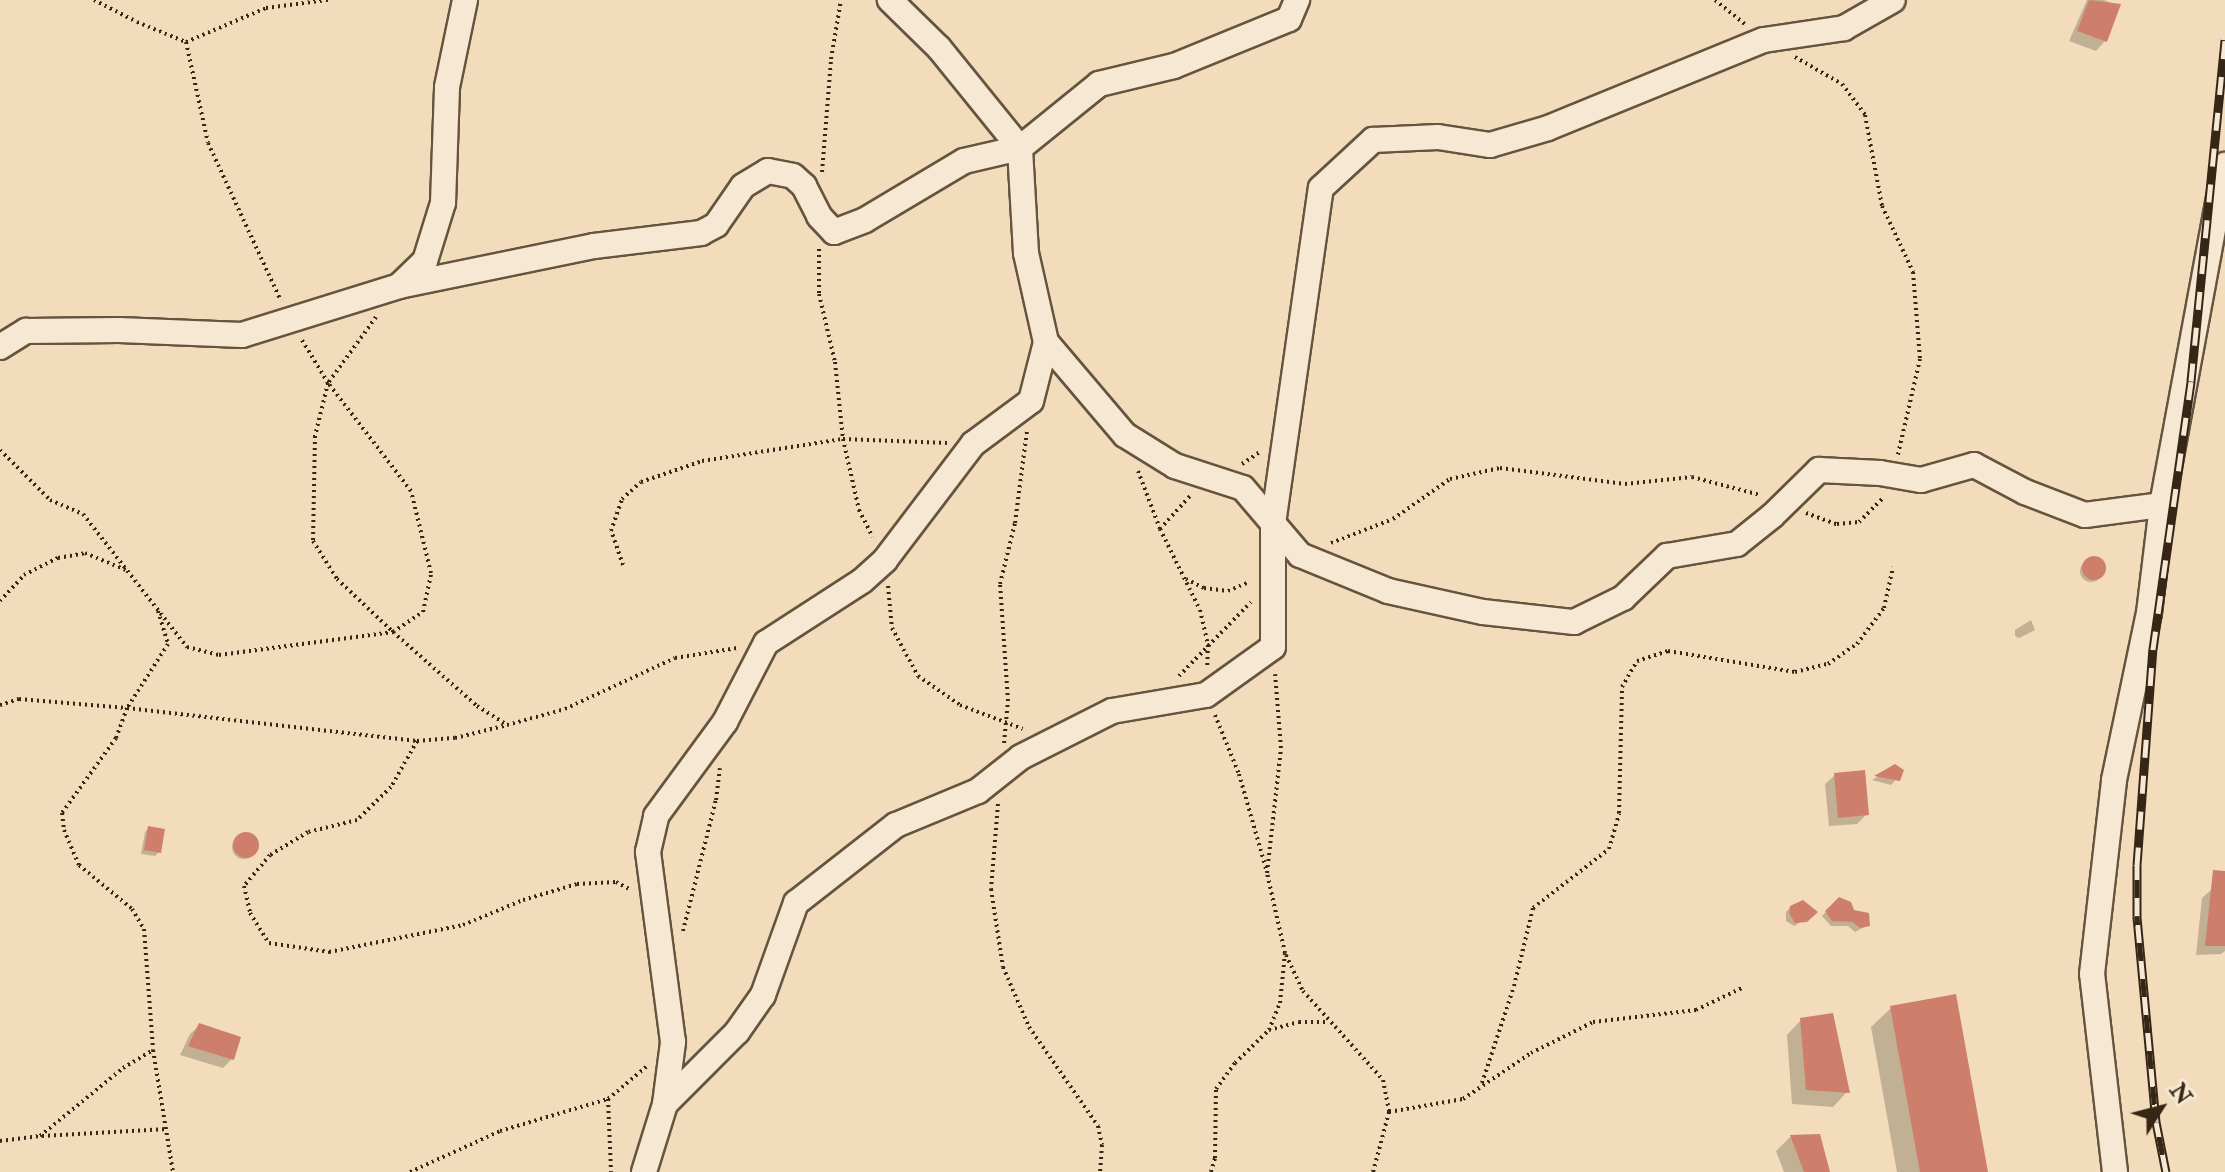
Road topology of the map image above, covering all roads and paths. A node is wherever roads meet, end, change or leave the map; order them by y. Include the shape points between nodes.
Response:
1 (94, 0) edge
2 (328, 0) edge
3 (465, 0) edge
4 (841, 0) edge
5 (890, 0) edge
6 (1297, 0) edge
7 (1715, 0) edge
8 (1893, 0) edge
9 (1764, 40) junction
10 (186, 42) junction
11 (1020, 148) junction
12 (2225, 165) edge
13 (819, 216) junction
14 (399, 286) junction
15 (290, 320) junction
16 (1046, 342) junction
17 (0, 347) edge
18 (328, 383) junction
19 (1031, 401) junction
20 (1125, 435) junction
21 (843, 439) junction
22 (973, 444) junction
23 (0, 450) edge
24 (1894, 475) junction
25 (1784, 505) junction
26 (2162, 505) junction
27 (1273, 524) junction
28 (1273, 551) junction
29 (1300, 555) junction
30 (885, 560) junction
31 (623, 565) dead end
32 (1893, 567) dead end
33 (128, 571) junction
34 (1184, 578) junction
35 (1273, 579) junction
36 (0, 601) edge
37 (157, 609) junction
38 (393, 632) junction
39 (766, 643) junction
40 (1208, 645) junction
41 (1273, 647) junction
42 (1206, 695) junction
43 (1153, 704) junction
44 (0, 705) edge
45 (127, 708) junction
46 (725, 722) junction
47 (1005, 724) junction
48 (507, 725) junction
49 (1057, 738) junction
50 (417, 741) junction
51 (1001, 773) junction
52 (1267, 873) junction
53 (655, 902) junction
54 (680, 942) dead end
55 (1285, 953) junction
56 (1744, 987) dead end
57 (1328, 1022) junction
58 (1269, 1030) junction
59 (153, 1050) junction
60 (651, 1053) dead end
61 (1482, 1083) junction
62 (608, 1099) junction
63 (665, 1104) junction
64 (1389, 1112) junction
65 (167, 1129) junction
66 (40, 1136) junction
67 (0, 1141) edge
68 (173, 1172) edge
69 (410, 1172) edge
70 (611, 1172) edge
71 (644, 1172) edge
72 (1100, 1172) edge
73 (1211, 1172) edge
74 (1373, 1172) edge
75 (2115, 1172) edge

1 - 10 path
2 - 10 path via 266,8
3 - 14 street via 447,87 443,203 425,261
4 - 13 path
5 - 11 street via 939,48
6 - 11 street via 1289,19 1174,66 1099,84
7 - 9 path
8 - 9 street via 1844,28
9 - 24 path via 1842,84 1865,115 1882,206 1913,272 1920,359
9 - 27 street via 1548,128 1490,145 1438,137 1373,140 1321,188
10 - 15 path via 208,143
11 - 13 street via 964,161 865,220 834,232
11 - 16 street via 1026,253
12 - 26 street
13 - 14 street via 793,176 768,171 743,186 716,225 701,233 594,246
13 - 21 path via 819,294 835,362
14 - 15 street
14 - 18 path
15 - 17 street via 242,335 26,331
15 - 18 path
16 - 19 street
16 - 20 street
18 - 38 path via 315,436 313,541 337,579
18 - 38 path via 411,491 431,573 423,612
19 - 22 street
19 - 47 path via 1015,523 1000,584
20 - 27 street via 1175,466 1243,488
20 - 34 path
21 - 22 path
21 - 30 path via 859,510
21 - 31 path via 702,461 641,482 622,499 611,531
22 - 30 street
23 - 33 path via 50,500 83,514
24 - 25 street via 1819,470
24 - 25 path via 1882,501 1859,522 1837,524
24 - 26 street via 1921,480 1974,465 2085,515
25 - 29 path via 1739,487 1692,477 1625,484 1500,468 1450,479 1393,519
25 - 29 street via 1737,544 1667,556 1623,598 1574,622 1483,612 1388,591
26 - 75 street via 2149,613 2114,780 2092,974
27 - 28 street
27 - 29 street
28 - 34 path via 1263,571 1228,591
28 - 35 street
30 - 39 street via 862,581
30 - 47 path via 892,628 918,676 960,705
32 - 61 path via 1884,608 1857,644 1828,664 1795,672 1668,651 1637,661 1622,687 1619,813 1609,849 1533,908
33 - 36 path via 85,553 58,558 24,575
33 - 37 path
34 - 40 path via 1200,610
35 - 40 path
35 - 41 street
37 - 38 path via 187,647 219,655
37 - 45 path via 168,644
38 - 48 path via 477,706
39 - 46 street
39 - 48 path via 675,658 565,709
40 - 42 path
40 - 43 path
41 - 42 street
41 - 52 path via 1281,748
42 - 43 street
42 - 52 path via 1239,774
43 - 49 street via 1112,711
44 - 45 path via 19,699
45 - 50 path
45 - 59 path via 116,738 62,813 79,865 132,909 144,929
46 - 53 street via 656,816 648,852
46 - 54 path via 716,800
47 - 49 path
47 - 51 path
48 - 50 path
49 - 51 street
50 - 53 path via 391,787 357,820 308,832 270,855 244,886 250,913 269,943 329,952 463,925 577,884 616,882
51 - 63 street via 978,791 896,825 796,903 763,995 737,1032
51 - 72 path via 991,889 1003,967 1029,1027 1098,1126
52 - 55 path
53 - 63 street via 673,1042
55 - 57 path via 1303,991
55 - 58 path via 1280,1003
56 - 61 path via 1696,1010 1593,1022
57 - 58 path
57 - 64 path via 1383,1080
58 - 73 path via 1216,1089
59 - 65 path
59 - 66 path
60 - 62 path via 646,1066
61 - 64 path via 1463,1099
62 - 69 path via 500,1131
62 - 70 path
63 - 71 street
64 - 74 path
65 - 66 path
65 - 68 path
66 - 67 path

